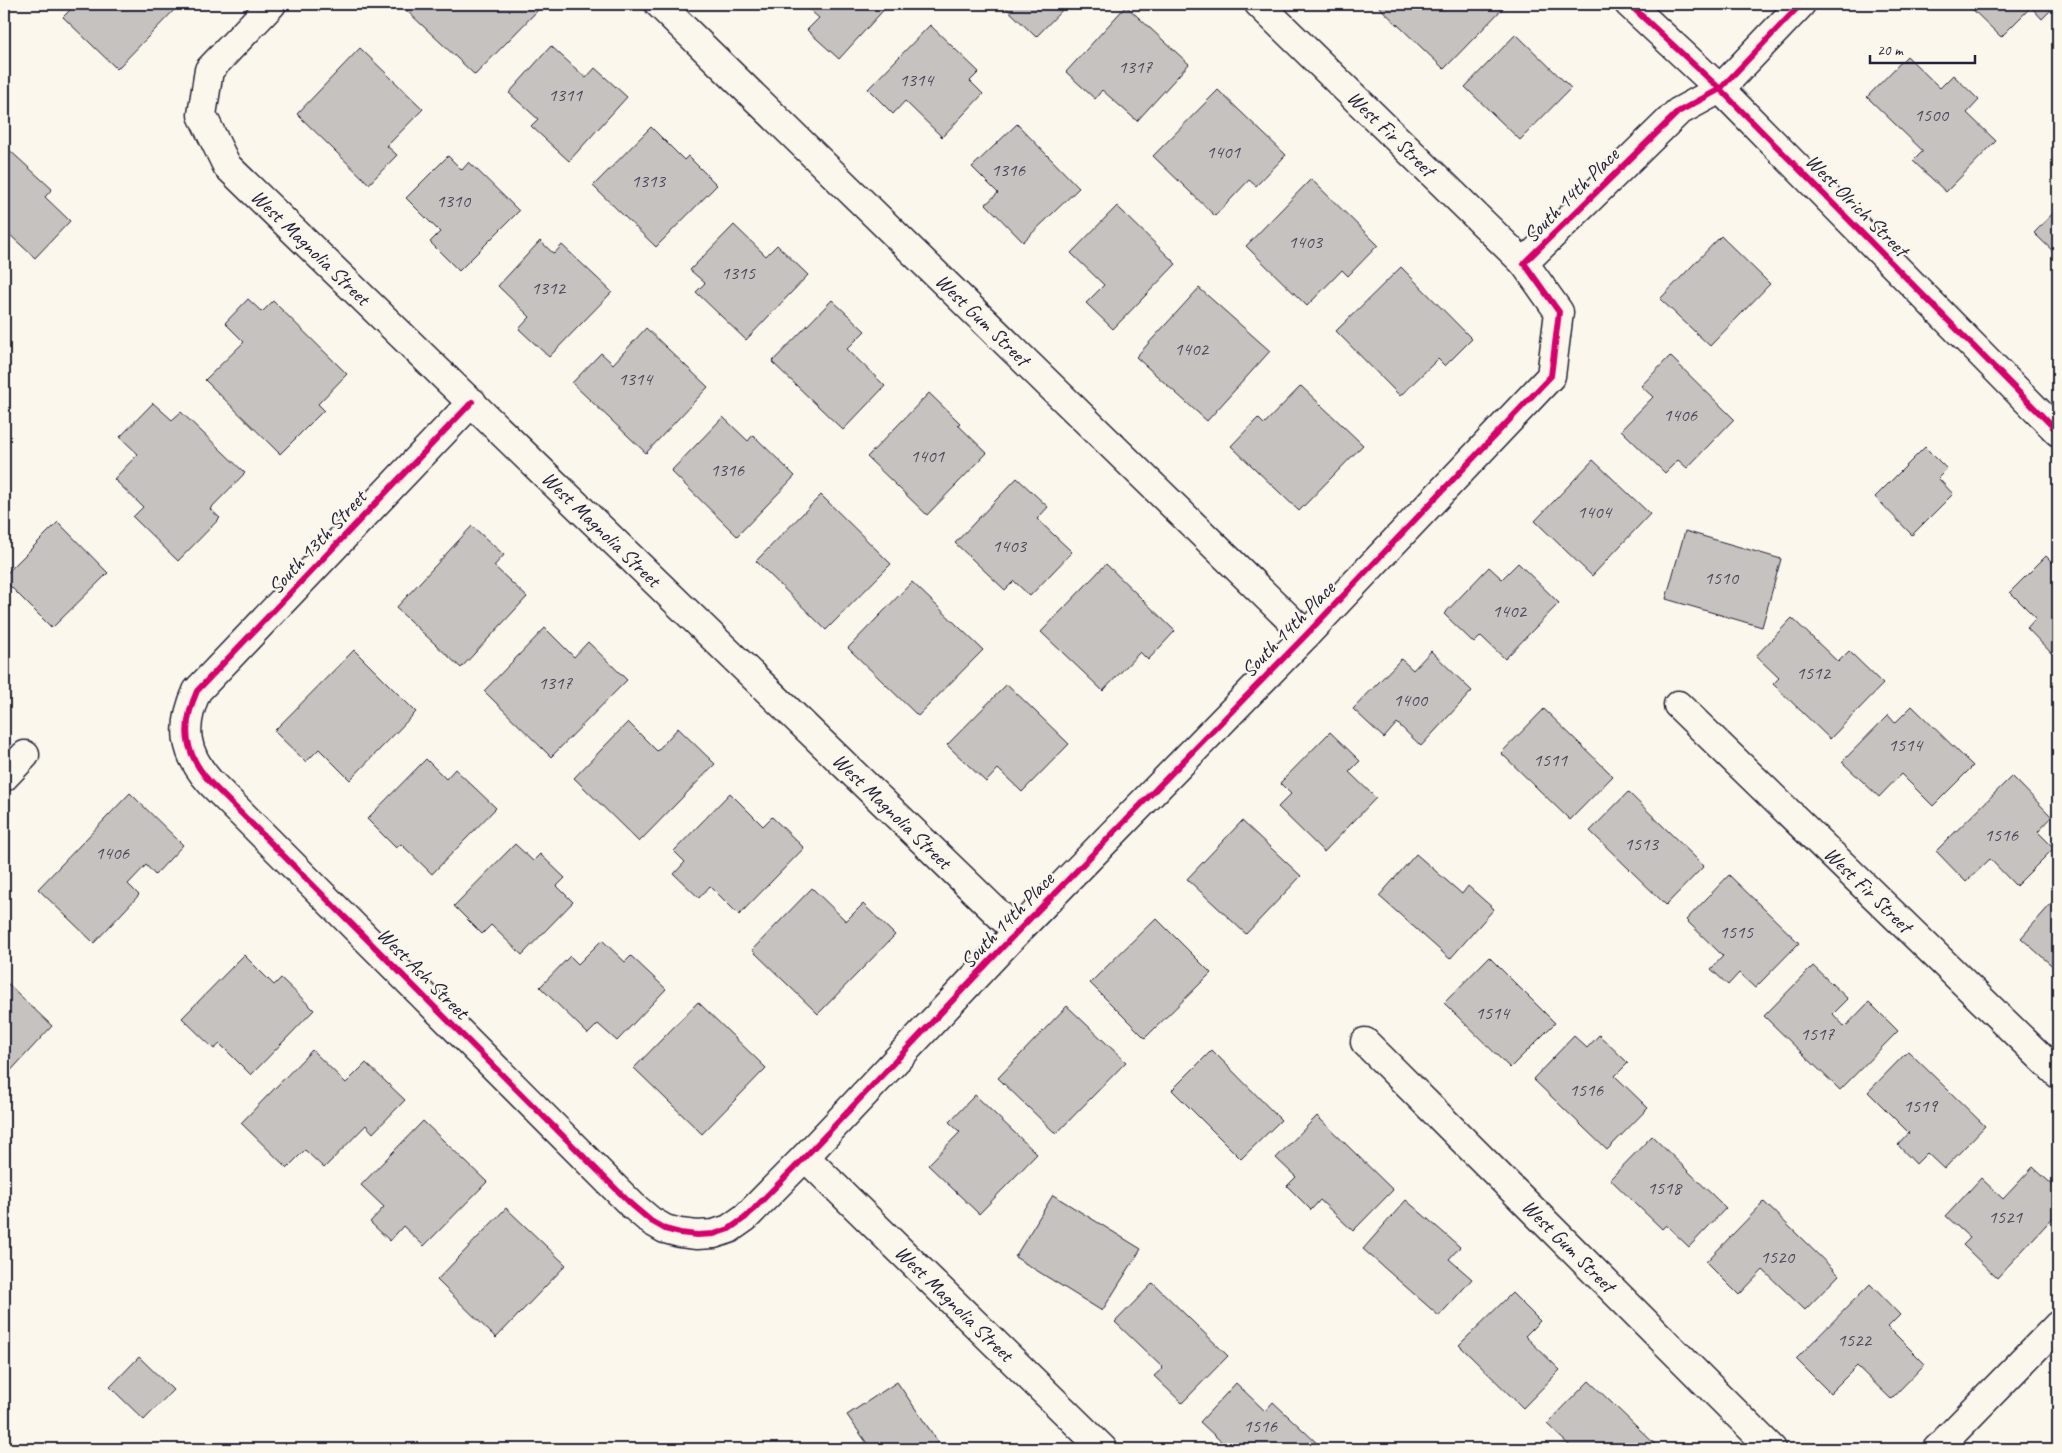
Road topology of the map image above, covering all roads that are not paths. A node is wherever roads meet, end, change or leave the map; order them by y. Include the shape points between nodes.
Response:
1 (272, 4) edge
2 (659, 4) edge
3 (1259, 4) edge
4 (1629, 4) edge
5 (1801, 4) edge
6 (1720, 89) junction
7 (1524, 263) junction
8 (472, 402) junction
9 (2058, 432) edge
10 (1306, 636) junction
11 (1678, 705) dead end
12 (190, 706) joint
13 (25, 755) dead end
14 (4, 777) edge
15 (1017, 932) junction
16 (1365, 1042) dead end
17 (2058, 1074) edge
18 (805, 1157) junction
19 (680, 1233) joint
20 (2058, 1325) edge
21 (1103, 1449) edge
22 (1772, 1449) edge
23 (1937, 1449) edge

1 - 8 street, West Magnolia Street via 209,70 202,115 227,166
2 - 10 street, West Gum Street
3 - 7 street, West Fir Street
4 - 6 street, West Olrich Street
5 - 6 street, South 14th Place
6 - 7 street, South 14th Place via 1678,112
6 - 9 street, West Olrich Street
7 - 10 street, South 14th Place via 1559,312 1551,376
8 - 12 street, South 13th Street via 197,692
8 - 15 street, West Magnolia Street
10 - 15 street, South 14th Place
11 - 17 street, West Fir Street
12 - 19 street, West Ash Street via 186,729 188,744 201,772 210,782 632,1205 651,1221
13 - 14 street
15 - 18 street, South 14th Place
16 - 22 street, West Gum Street
18 - 19 street, South 14th Place via 746,1217 729,1229 714,1234
18 - 21 street, West Magnolia Street
20 - 23 street

